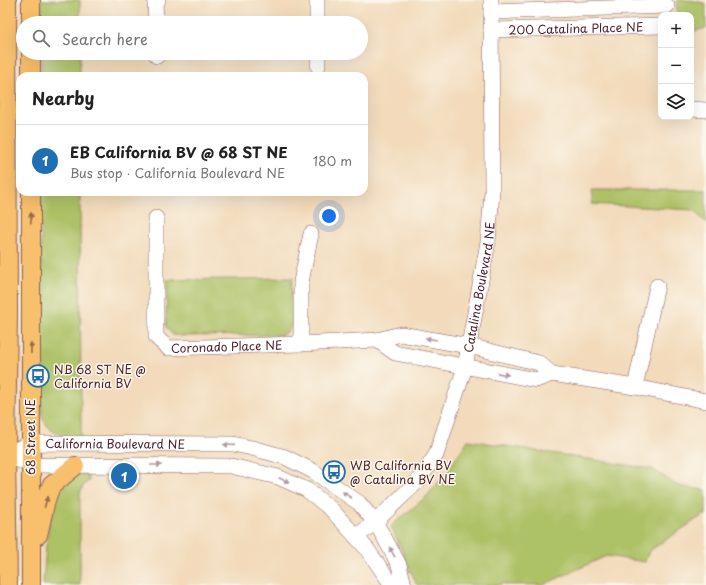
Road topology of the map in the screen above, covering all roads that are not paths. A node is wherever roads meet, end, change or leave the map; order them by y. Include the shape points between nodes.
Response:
1 (7, 0) edge
2 (30, 0) edge
3 (158, 0) edge
4 (317, 0) edge
5 (491, 6) edge
6 (667, 7) edge
7 (30, 16) edge
8 (156, 16) edge
9 (318, 16) edge
10 (658, 26) edge
11 (491, 30) junction
12 (30, 60) edge
13 (30, 72) edge
14 (694, 109) edge
15 (706, 110) edge
16 (30, 196) edge
17 (156, 218) dead end
18 (311, 234) dead end
19 (657, 286) dead end
20 (377, 340) junction
21 (301, 344) junction
22 (469, 346) junction
23 (7, 364) junction
24 (465, 367) junction
25 (552, 374) junction
26 (635, 386) junction
27 (0, 389) edge
28 (706, 401) edge
29 (30, 443) junction
30 (3, 455) edge
31 (31, 464) junction
32 (74, 466) junction
33 (375, 522) junction
34 (356, 537) junction
35 (31, 567) junction
36 (8, 585) edge
37 (31, 585) edge
38 (392, 585) edge
39 (404, 585) edge

1 - 23 main road, 68 Street NE
2 - 7 main road
3 - 8 street via 155,3
4 - 9 street
5 - 6 street, 200 Catalina Place NE
5 - 11 street, Catalina Boulevard NE
10 - 11 street, 200 Catalina Place NE
11 - 22 street, Catalina Boulevard NE via 492,192 488,242
12 - 13 main road
14 - 15 street
29 -> 16 main road, 68 Street NE
17 - 21 street, Coronado Place NE via 156,337 168,348
18 - 21 street via 301,282
19 - 26 street
20 - 21 street, Coronado Place NE
22 -> 20 street, Coronado Place NE via 401,334
20 - 24 street via 395,353
22 - 24 street, Catalina Boulevard NE
22 - 25 street, Coronado Place NE via 539,363
23 - 27 main road
23 - 30 main road, 68 Street NE
24 -> 25 street via 536,380
24 - 33 street, Catalina Boulevard NE via 436,455 418,481
25 - 26 street
26 - 28 street
29 - 30 street, California Boulevard NE
29 - 31 main road, 68 Street NE
33 -> 29 street, California Boulevard NE via 358,503 313,471 285,457 252,448 233,444 197,443
30 - 31 street, California Boulevard NE
30 - 36 main road, 68 Street NE
31 - 32 street, California Boulevard NE
31 - 35 main road, 68 Street NE
32 -> 34 street, California Boulevard NE via 195,465 247,469 278,477 308,490 331,509
35 -> 32 main road via 51,486
33 - 34 street, Catalina Boulevard NE
39 -> 33 street, California Boulevard NE via 399,565
34 - 38 street, California Boulevard NE
35 - 37 main road, 68 Street NE

